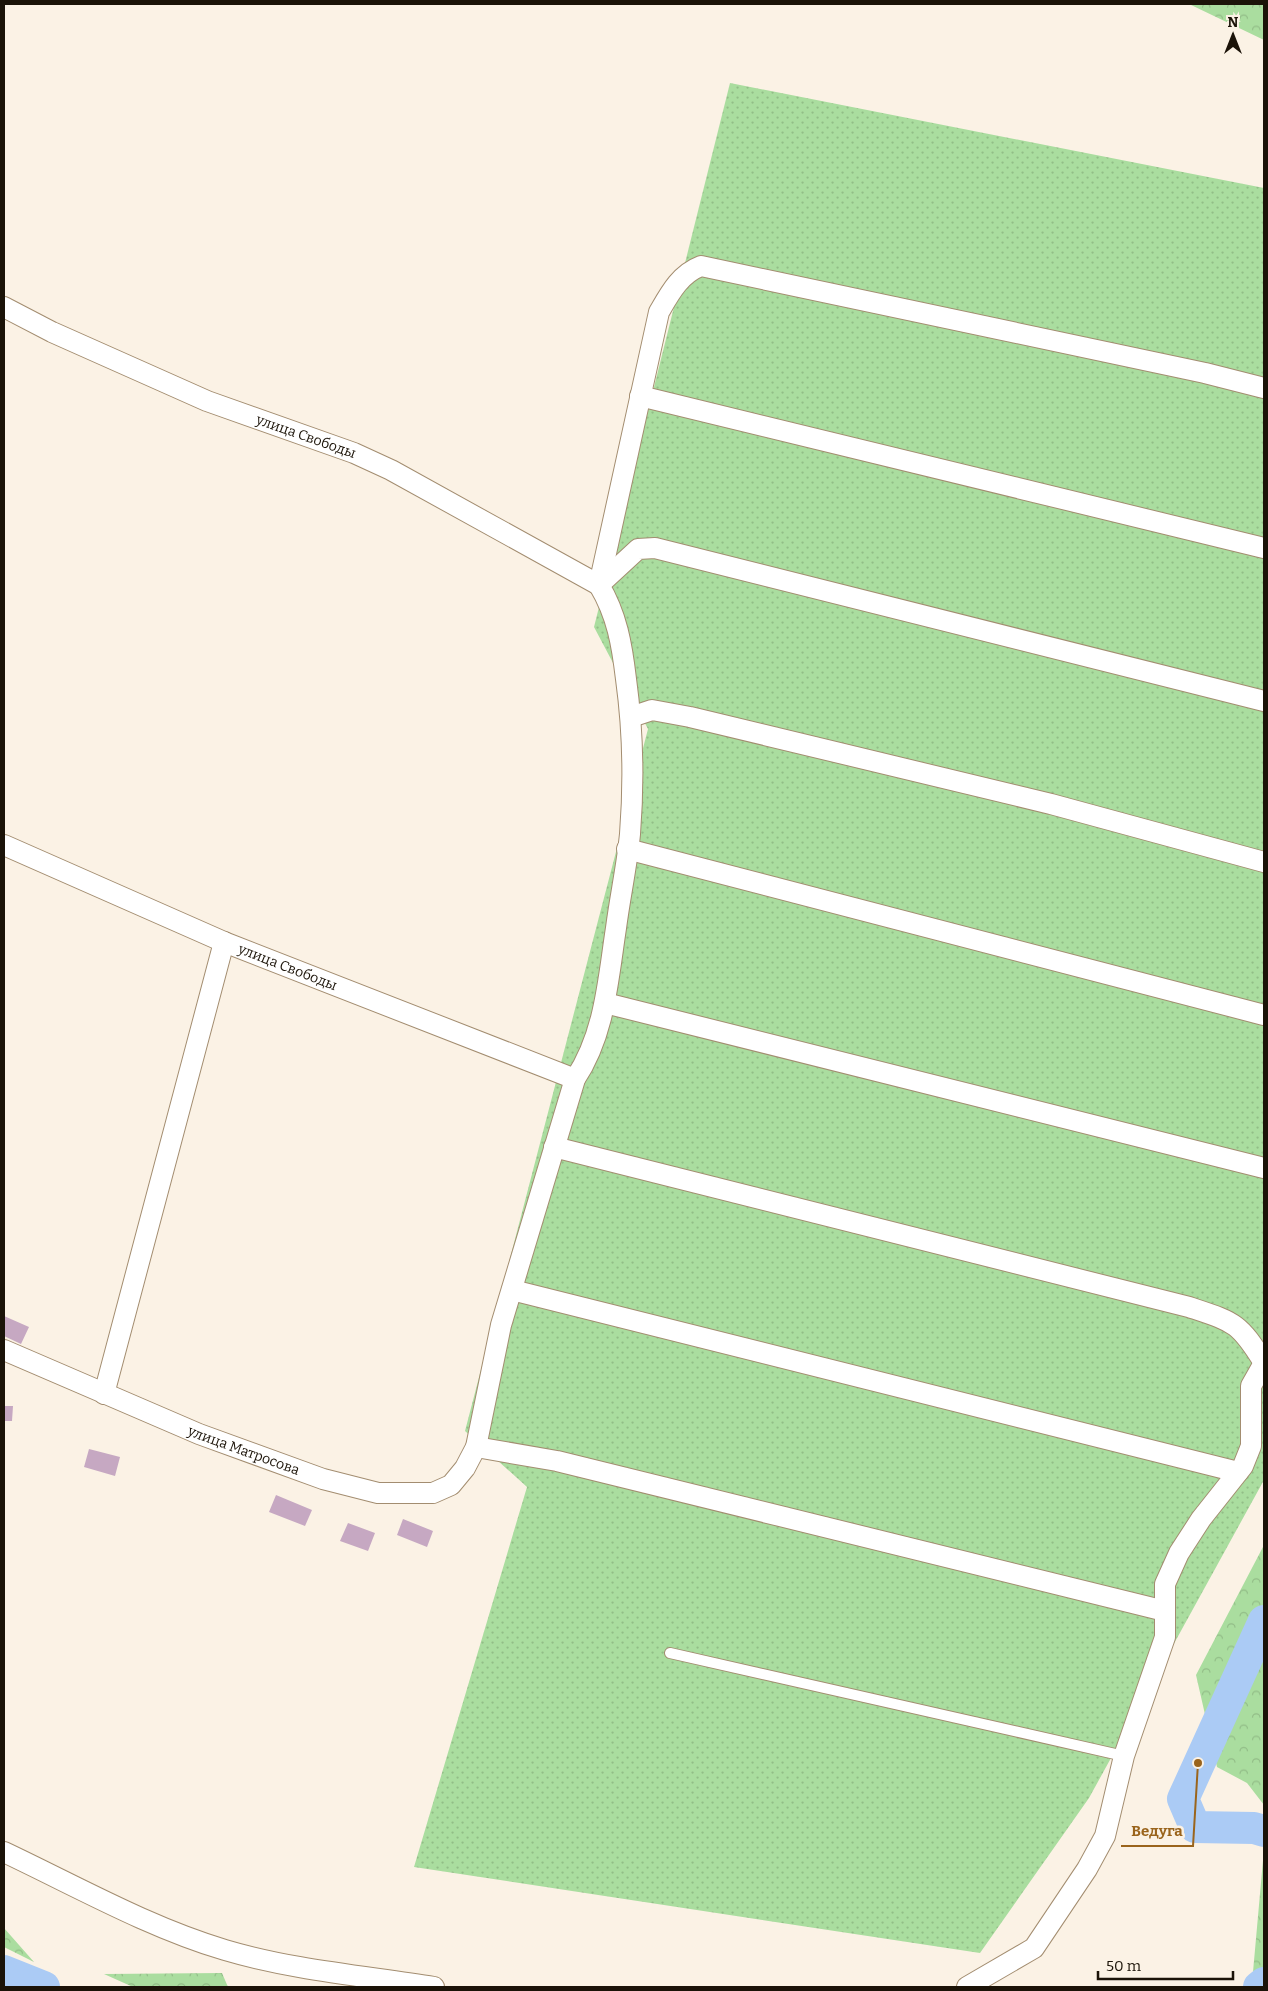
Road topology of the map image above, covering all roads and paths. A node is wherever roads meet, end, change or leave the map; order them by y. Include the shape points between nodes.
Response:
1 (4, 306) edge
2 (1264, 388) edge
3 (640, 396) junction
4 (1264, 548) edge
5 (599, 586) junction
6 (1264, 701) edge
7 (631, 717) junction
8 (4, 845) edge
9 (627, 849) junction
10 (1264, 862) edge
11 (224, 942) junction
12 (605, 1003) junction
13 (1264, 1015) edge
14 (574, 1079) junction
15 (554, 1147) junction
16 (1264, 1168) edge
17 (512, 1290) junction
18 (4, 1350) edge
19 (1264, 1363) edge
20 (104, 1394) junction
21 (476, 1447) junction
22 (1238, 1472) junction
23 (1165, 1611) junction
24 (670, 1653) dead end
25 (1124, 1756) junction
26 (4, 1852) edge
27 (434, 1987) edge
28 (967, 1987) edge

1 - 5 street, улица Свободы via 52,332 207,401 391,470
2 - 3 street via 701,266 691,270 674,286 659,312
3 - 4 street
3 - 5 street
5 - 6 street via 638,549 656,548
5 - 7 street, улица Матросова via 610,603 621,639
7 - 9 street, улица Матросова
7 - 10 street via 662,710 1051,804
8 - 11 street, улица Свободы
9 - 12 street, улица Матросова
9 - 13 street
11 - 14 street, улица Свободы
11 - 20 street
12 - 14 street, улица Матросова via 588,1059
12 - 16 street
14 - 15 street, улица Матросова
15 - 17 street, улица Матросова
15 - 19 street via 1189,1307 1229,1321 1247,1335
17 - 21 street, улица Матросова via 501,1325
17 - 22 street
18 - 20 street, улица Матросова
19 - 22 street via 1252,1386 1252,1446
20 - 21 street, улица Матросова via 208,1438 323,1479 378,1493 433,1493 451,1485
21 - 23 street via 557,1462
22 - 23 street via 1179,1553 1165,1584
23 - 25 street via 1165,1637
24 - 25 lane
25 - 28 street via 1105,1836 1068,1898 1034,1948
26 - 27 street via 162,1927 225,1950 276,1962

